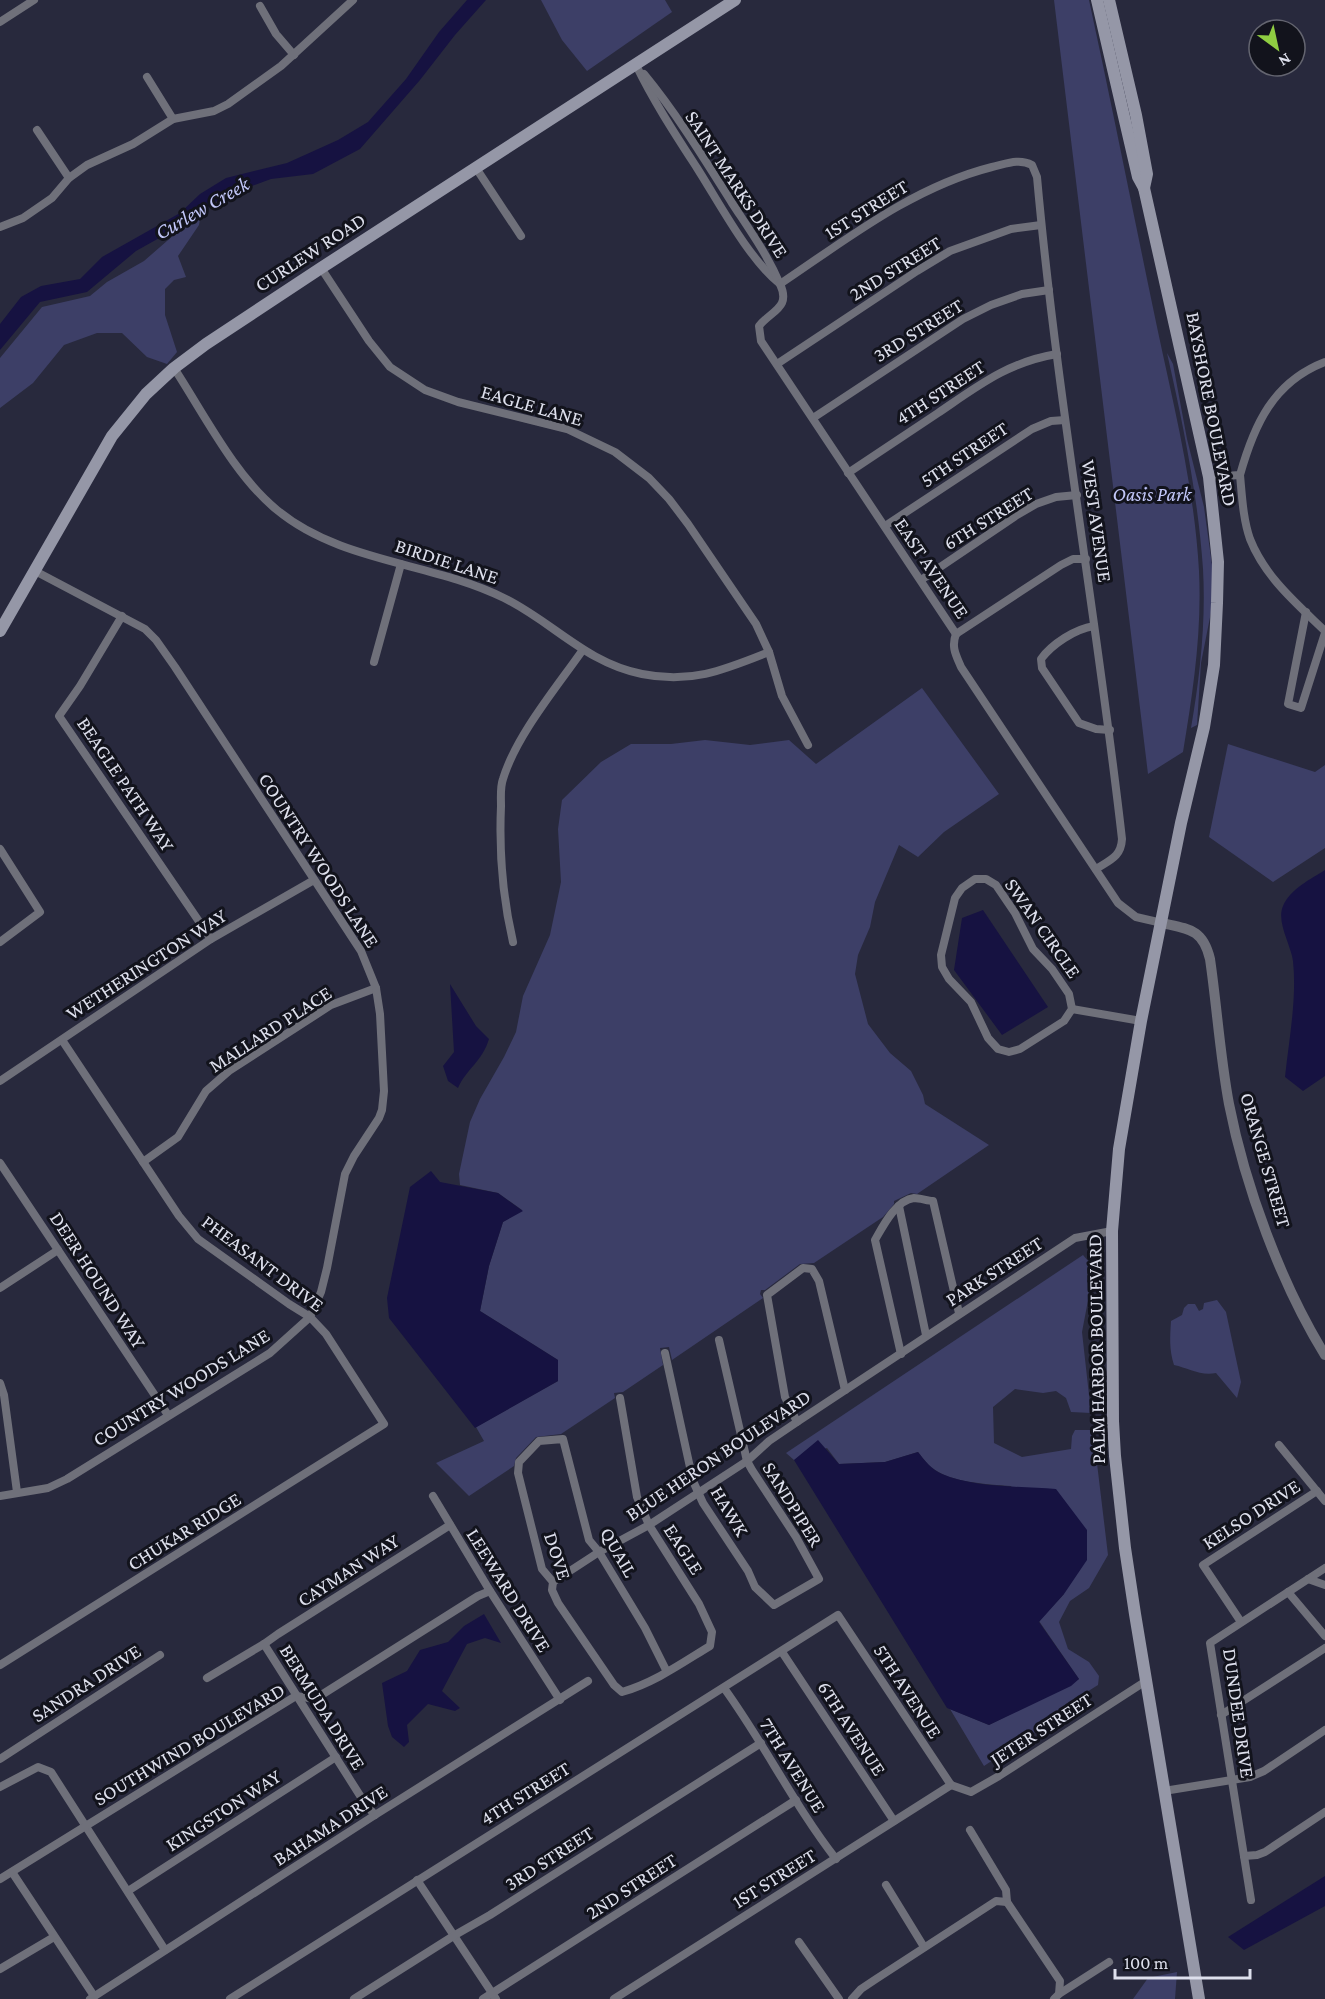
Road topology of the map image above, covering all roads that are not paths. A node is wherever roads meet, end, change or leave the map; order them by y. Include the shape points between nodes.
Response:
1 (34, 0) edge
2 (353, 0) edge
3 (735, 0) edge
4 (1097, 0) edge
5 (1109, 0) edge
6 (260, 6) dead end
7 (0, 22) edge
8 (294, 55) junction
9 (636, 65) junction
10 (147, 77) dead end
11 (173, 119) junction
12 (37, 130) dead end
13 (1032, 165) joint
14 (477, 168) junction
15 (69, 178) junction
16 (1144, 188) junction
17 (1041, 225) junction
18 (0, 227) edge
19 (521, 236) dead end
20 (321, 268) junction
21 (780, 284) junction
22 (1049, 290) junction
23 (1057, 354) junction
24 (1325, 362) edge
25 (777, 364) junction
26 (174, 368) junction
27 (813, 418) junction
28 (1065, 420) junction
29 (848, 472) junction
30 (1240, 475) junction
31 (1209, 477) junction
32 (1077, 495) junction
33 (885, 526) junction
34 (1086, 559) junction
35 (401, 564) junction
36 (35, 571) junction
37 (921, 580) junction
38 (1306, 612) junction
39 (122, 616) junction
40 (1094, 626) junction
41 (0, 631) edge
42 (1325, 632) edge
43 (956, 634) junction
44 (582, 651) junction
45 (769, 652) junction
46 (374, 662) dead end
47 (1110, 730) junction
48 (808, 745) dead end
49 (0, 849) edge
50 (1096, 870) junction
51 (314, 880) junction
52 (1161, 923) junction
53 (211, 939) junction
54 (0, 942) edge
55 (513, 942) dead end
56 (376, 988) junction
57 (1072, 1009) junction
58 (1141, 1021) junction
59 (62, 1040) junction
60 (0, 1081) edge
61 (143, 1162) junction
62 (0, 1163) edge
63 (899, 1206) junction
64 (1112, 1231) junction
65 (58, 1250) junction
66 (0, 1288) edge
67 (959, 1313) junction
68 (310, 1317) junction
69 (926, 1335) junction
70 (719, 1340) dead end
71 (665, 1353) dead end
72 (901, 1354) junction
73 (1325, 1355) edge
74 (0, 1383) edge
75 (845, 1390) junction
76 (620, 1398) dead end
77 (168, 1415) junction
78 (796, 1422) junction
79 (384, 1424) joint
80 (563, 1439) joint
81 (1279, 1445) dead end
82 (747, 1461) junction
83 (1317, 1491) junction
84 (17, 1492) junction
85 (698, 1493) junction
86 (0, 1496) edge
87 (433, 1496) dead end
88 (1325, 1501) edge
89 (649, 1524) junction
90 (450, 1525) junction
91 (600, 1552) junction
92 (1203, 1565) joint
93 (1325, 1568) edge
94 (1308, 1579) junction
95 (553, 1582) junction
96 (1325, 1585) edge
97 (490, 1591) junction
98 (1288, 1592) junction
99 (774, 1605) joint
100 (838, 1615) joint
101 (1241, 1622) junction
102 (1325, 1636) edge
103 (264, 1644) junction
104 (1325, 1648) edge
105 (782, 1652) junction
106 (160, 1655) dead end
107 (0, 1665) edge
108 (667, 1671) junction
109 (207, 1678) dead end
110 (588, 1681) dead end
111 (1146, 1681) junction
112 (724, 1688) junction
113 (296, 1696) junction
114 (560, 1700) junction
115 (1221, 1715) junction
116 (1325, 1730) edge
117 (761, 1743) junction
118 (336, 1757) junction
119 (0, 1759) edge
120 (1231, 1780) junction
121 (951, 1785) junction
122 (0, 1787) edge
123 (1164, 1791) junction
124 (796, 1800) junction
125 (1325, 1812) edge
126 (375, 1815) junction
127 (894, 1821) junction
128 (86, 1827) junction
129 (970, 1830) dead end
130 (1244, 1856) junction
131 (836, 1859) junction
132 (12, 1872) junction
133 (0, 1879) edge
134 (417, 1880) junction
135 (886, 1885) dead end
136 (128, 1892) junction
137 (1251, 1900) dead end
138 (1007, 1902) junction
139 (455, 1935) junction
140 (54, 1936) junction
141 (800, 1942) dead end
142 (924, 1947) junction
143 (165, 1950) junction
144 (1109, 1962) dead end
145 (0, 1969) edge
146 (494, 1996) edge
147 (1057, 1997) edge
148 (92, 1998) edge
149 (230, 1999) edge
150 (354, 1999) edge
151 (483, 1999) edge
152 (614, 1999) edge
153 (839, 1999) edge
154 (852, 1999) edge
155 (1199, 1999) edge

1 - 7 street
2 - 8 street
3 - 9 main road, CURLEW ROAD
4 - 16 main road, BAYSHORE BOULEVARD via 1138,177
5 - 16 main road, BAYSHORE BOULEVARD via 1147,174
6 - 8 street
8 - 11 street via 228,104 214,111
9 - 14 main road, CURLEW ROAD
9 - 21 street, SAINT MARKS DRIVE via 653,100 764,272
10 - 11 street
11 - 15 street
12 - 15 street
13 - 17 street, WEST AVENUE via 1037,177
13 - 21 street, 1ST STREET via 1024,161 1008,163 946,181 911,198
14 - 19 street
14 - 20 main road, CURLEW ROAD
15 - 18 street via 52,198 23,218
16 - 31 main road, BAYSHORE BOULEVARD
17 - 22 street, WEST AVENUE
17 - 25 street, 2ND STREET via 1011,229 951,251
20 - 26 main road, CURLEW ROAD
20 - 45 street, EAGLE LANE via 390,367 425,390 567,429 615,452 649,478 688,524 756,624
21 - 25 street, EAST AVENUE via 784,300 759,326 761,341
22 - 23 street, WEST AVENUE
22 - 27 street, 3RD STREET via 1022,294 963,319
23 - 28 street, WEST AVENUE
23 - 29 street, 4TH STREET via 1014,365
24 - 30 street via 1290,383 1272,403 1256,427
25 - 27 street, EAST AVENUE
26 - 35 street, BIRDIE LANE via 245,478 279,512 321,538
26 - 36 main road, CURLEW ROAD via 146,394 112,436
27 - 29 street, EAST AVENUE
28 - 32 street, WEST AVENUE
28 - 33 street, 5TH STREET via 1032,429
29 - 33 street, EAST AVENUE
30 - 31 street
30 - 38 street via 1250,538 1269,574
31 - 52 main road, BAYSHORE BOULEVARD via 1218,562 1214,665
32 - 34 street, WEST AVENUE
32 - 37 street, 6TH STREET via 1036,504
33 - 37 street, EAST AVENUE
34 - 40 street, WEST AVENUE
34 - 43 street via 1073,559 1061,565
35 - 44 street, BIRDIE LANE via 502,596
35 - 46 street
36 - 39 street, COUNTRY WOODS LANE
36 - 41 main road, CURLEW ROAD
37 - 43 street, EAST AVENUE
38 - 42 street
38 - 42 street via 1288,704 1301,708
39 - 51 street, COUNTRY WOODS LANE via 156,640
39 - 53 street, BEAGLE PATH WAY via 59,716
40 - 47 street, WEST AVENUE
40 - 47 street via 1075,632 1047,652 1041,659 1042,669 1079,723
43 - 50 street, EAST AVENUE via 953,649 961,667
44 - 45 street, BIRDIE LANE via 620,669 669,678 695,677
44 - 55 street via 534,719 502,781 500,834 507,920
45 - 48 street, EAGLE LANE via 782,696
47 - 50 street, WEST AVENUE via 1122,839 1115,857
49 - 54 street via 40,912
50 - 52 street, EAST AVENUE via 1126,911
51 - 53 street, WETHERINGTON WAY
51 - 56 street, COUNTRY WOODS LANE via 361,951
52 - 58 main road, PALM HARBOR BOULEVARD
52 - 73 street, ORANGE STREET via 1191,930 1201,936 1208,951 1229,1104 1252,1190 1292,1294
53 - 59 street, WETHERINGTON WAY
56 - 61 street, MALLARD PLACE via 331,1005 229,1071 206,1091 178,1137
56 - 68 street, COUNTRY WOODS LANE via 382,1110 345,1174 327,1268
57 - 57 street, SWAN CIRCLE via 1069,994 1033,949 996,885 986,879 975,879 962,888 955,898 941,955 942,967 971,1002 988,1038 999,1049 1020,1049 1064,1020
57 - 58 street, SWAN CIRCLE
58 - 64 main road, PALM HARBOR BOULEVARD via 1119,1149
59 - 60 street, WETHERINGTON WAY
59 - 61 street, PHEASANT DRIVE
61 - 68 street, PHEASANT DRIVE via 198,1239
62 - 65 street, DEER HOUND WAY
63 - 67 street via 913,1198 933,1202
63 - 69 street
63 - 72 street via 875,1240
64 - 67 street, PARK STREET via 1075,1238
64 - 111 main road, PALM HARBOR BOULEVARD via 1115,1456
65 - 66 street
65 - 77 street, DEER HOUND WAY
67 - 69 street, PARK STREET
68 - 77 street, COUNTRY WOODS LANE via 270,1353
68 - 79 street, PHEASANT DRIVE via 326,1334
69 - 72 street, PARK STREET
70 - 82 street, SANDPIPER
71 - 85 street, HAWK
72 - 75 street, BLUE HERON BOULEVARD
74 - 84 street
75 - 78 street, BLUE HERON BOULEVARD
75 - 78 street via 819,1281 812,1269 803,1268 767,1295 785,1397
76 - 89 street, EAGLE via 637,1497
77 - 84 street, COUNTRY WOODS LANE via 67,1479 48,1488
78 - 82 street, BLUE HERON BOULEVARD
79 - 107 street, CHUKAR RIDGE
80 - 91 street, QUAIL via 589,1540
80 - 95 street, DOVE via 539,1441 519,1462 518,1473 542,1569
81 - 83 street
82 - 85 street, BLUE HERON BOULEVARD
82 - 99 street, SANDPIPER via 819,1579
83 - 88 street
83 - 92 street, KELSO DRIVE
84 - 86 street, COUNTRY WOODS LANE
85 - 89 street, BLUE HERON BOULEVARD
85 - 99 street, HAWK via 755,1587
87 - 90 street, LEEWARD DRIVE
89 - 91 street, BLUE HERON BOULEVARD
89 - 108 street, EAGLE via 712,1632 710,1646
90 - 97 street, LEEWARD DRIVE
90 - 103 street, CAYMAN WAY
91 - 95 street, BLUE HERON BOULEVARD
91 - 108 street, QUAIL
92 - 101 street, DUNDEE DRIVE
93 - 94 street
94 - 96 street
94 - 98 street
95 - 108 street, DOVE via 558,1603 622,1692
97 - 113 street, SOUTHWIND BOULEVARD via 315,1699
97 - 114 street, LEEWARD DRIVE
98 - 101 street
98 - 102 street
100 - 105 street, 4TH STREET
100 - 121 street, 5TH AVENUE
101 - 115 street, DUNDEE DRIVE via 1210,1643
103 - 109 street, CAYMAN WAY
103 - 113 street, BERMUDA DRIVE
104 - 115 street
105 - 112 street, 4TH STREET
105 - 127 street, 6TH AVENUE
106 - 119 street, SANDRA DRIVE
110 - 114 street, BAHAMA DRIVE
111 - 121 street, JETER STREET via 971,1792
111 - 123 main road, PALM HARBOR BOULEVARD
112 - 117 street, 7TH AVENUE
112 - 134 street, 4TH STREET
113 - 118 street, BERMUDA DRIVE
113 - 128 street, SOUTHWIND BOULEVARD
114 - 126 street, BAHAMA DRIVE
115 - 120 street, DUNDEE DRIVE
116 - 120 street via 1264,1771
117 - 124 street, 7TH AVENUE
117 - 139 street, 3RD STREET
118 - 126 street, BERMUDA DRIVE
118 - 136 street, KINGSTON WAY
120 - 123 street
120 - 130 street, DUNDEE DRIVE
121 - 127 street, 1ST STREET
122 - 128 street via 38,1767 51,1772
123 - 155 main road, PALM HARBOR BOULEVARD
124 - 131 street, 7TH AVENUE
124 - 146 street, 2ND STREET
125 - 130 street via 1265,1851
126 - 143 street, BAHAMA DRIVE
127 - 131 street, 1ST STREET
128 - 132 street, SOUTHWIND BOULEVARD
128 - 136 street
129 - 138 street via 1006,1890
130 - 137 street, DUNDEE DRIVE
131 - 152 street, 1ST STREET
132 - 133 street, SOUTHWIND BOULEVARD
132 - 140 street
134 - 139 street
134 - 149 street, 4TH STREET
135 - 142 street
136 - 143 street
138 - 142 street via 996,1901
138 - 147 street via 1060,1981
139 - 146 street
139 - 150 street, 3RD STREET
140 - 145 street
140 - 148 street
141 - 153 street
142 - 154 street
143 - 148 street, BAHAMA DRIVE
144 - 147 street
146 - 151 street, 2ND STREET

